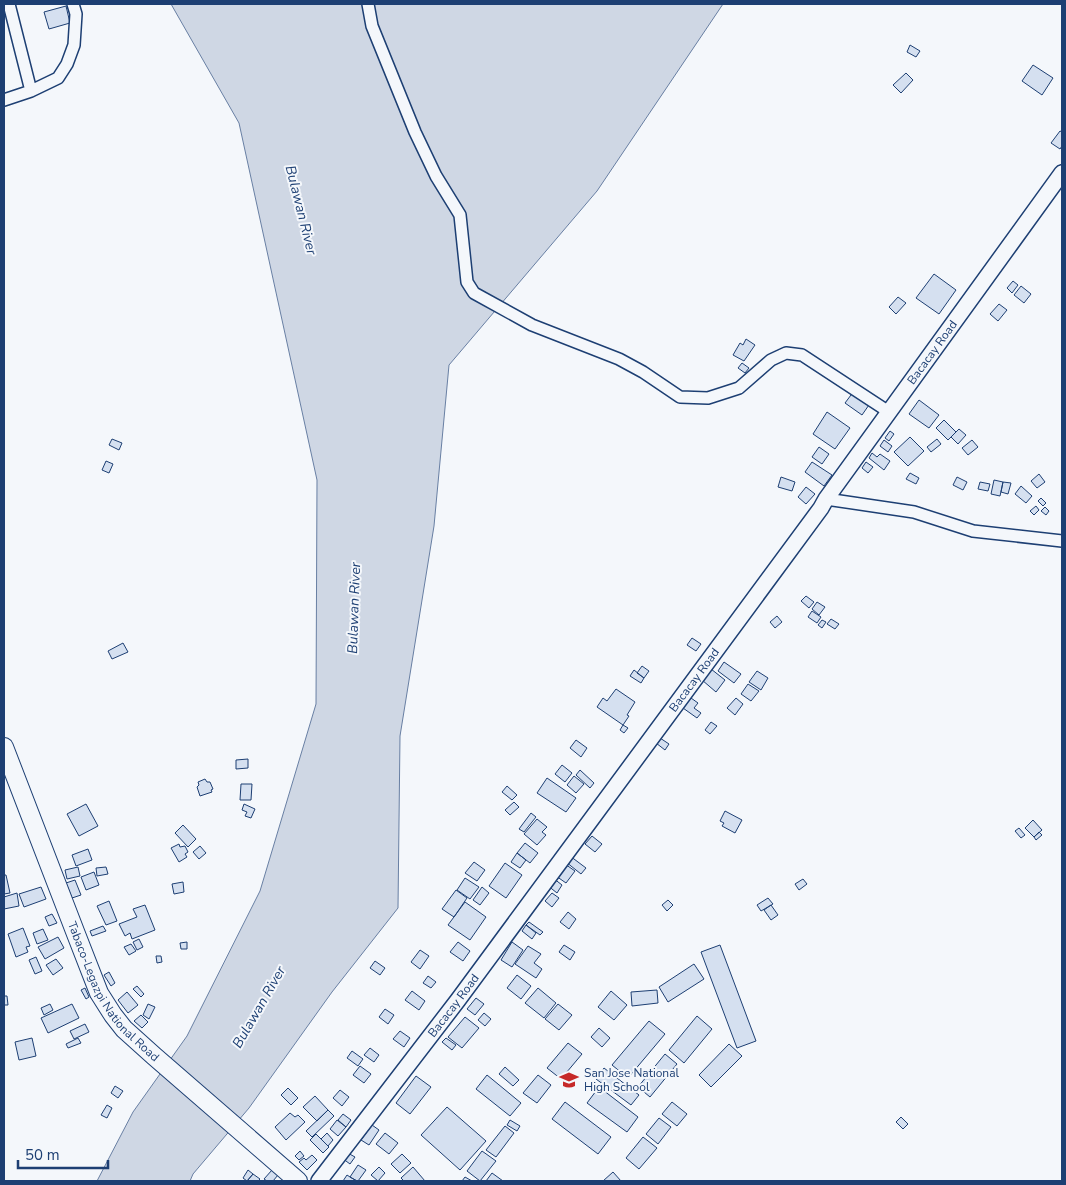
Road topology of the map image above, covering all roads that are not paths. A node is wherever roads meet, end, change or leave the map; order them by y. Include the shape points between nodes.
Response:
1 (9, 4) edge
2 (72, 4) edge
3 (368, 4) edge
4 (31, 91) junction
5 (4, 100) edge
6 (1062, 173) edge
7 (889, 412) junction
8 (826, 499) junction
9 (1062, 541) edge
10 (4, 747) edge
11 (298, 1181) edge
12 (319, 1181) edge

1 - 4 street
2 - 4 street via 76,14 74,45 67,64 58,78
3 - 7 street via 372,26 415,132 436,176 460,215 467,282 474,293 532,325 618,359 680,397 708,398 739,388 771,360 786,353 802,355
4 - 5 street
6 - 7 main road, Bacacay Road
7 - 8 main road, Bacacay Road
8 - 9 street via 914,512 973,531
8 - 12 main road, Bacacay Road via 464,992
10 - 11 main road, Tabaco-Legazpi National Road via 76,934 112,1014 154,1056

